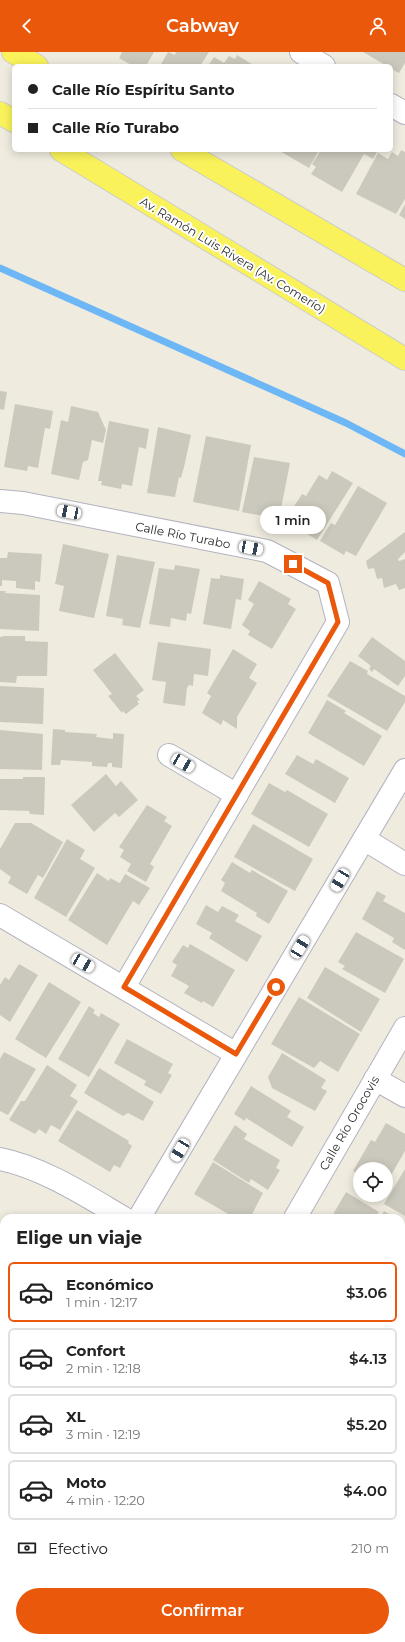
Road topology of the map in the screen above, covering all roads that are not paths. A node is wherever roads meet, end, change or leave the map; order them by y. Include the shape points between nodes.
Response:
1 (13, 52) edge
2 (300, 52) edge
3 (34, 64) edge
4 (321, 64) edge
5 (393, 106) edge
6 (0, 113) edge
7 (405, 113) edge
8 (12, 120) edge
9 (64, 152) edge
10 (185, 152) edge
11 (405, 280) edge
12 (405, 359) edge
13 (0, 501) edge
14 (169, 755) dead end
15 (405, 770) edge
16 (237, 795) junction
17 (364, 839) junction
18 (405, 864) edge
19 (0, 915) edge
20 (124, 987) junction
21 (405, 1028) edge
22 (236, 1054) junction
23 (375, 1079) junction
24 (405, 1096) edge
25 (0, 1159) edge
26 (117, 1214) edge
27 (141, 1214) edge
28 (297, 1214) edge

1 - 3 main road
2 - 4 street
5 - 7 street
6 - 8 main road
9 - 12 main road, Av. Ramón Luis Rivera (Av. Comerío)
10 - 11 main road
13 - 16 street, Calle Río Turabo via 23,503 267,551 328,583 338,622
14 - 16 street
15 - 17 street
16 - 20 street, Calle Río Turabo
17 - 18 street
17 - 22 street
19 - 20 street
20 - 22 street
21 - 23 street, Calle Río Orocovis
22 - 27 street
23 - 24 street
23 - 28 street, Calle Río Orocovis
25 - 26 street via 14,1162 74,1188

